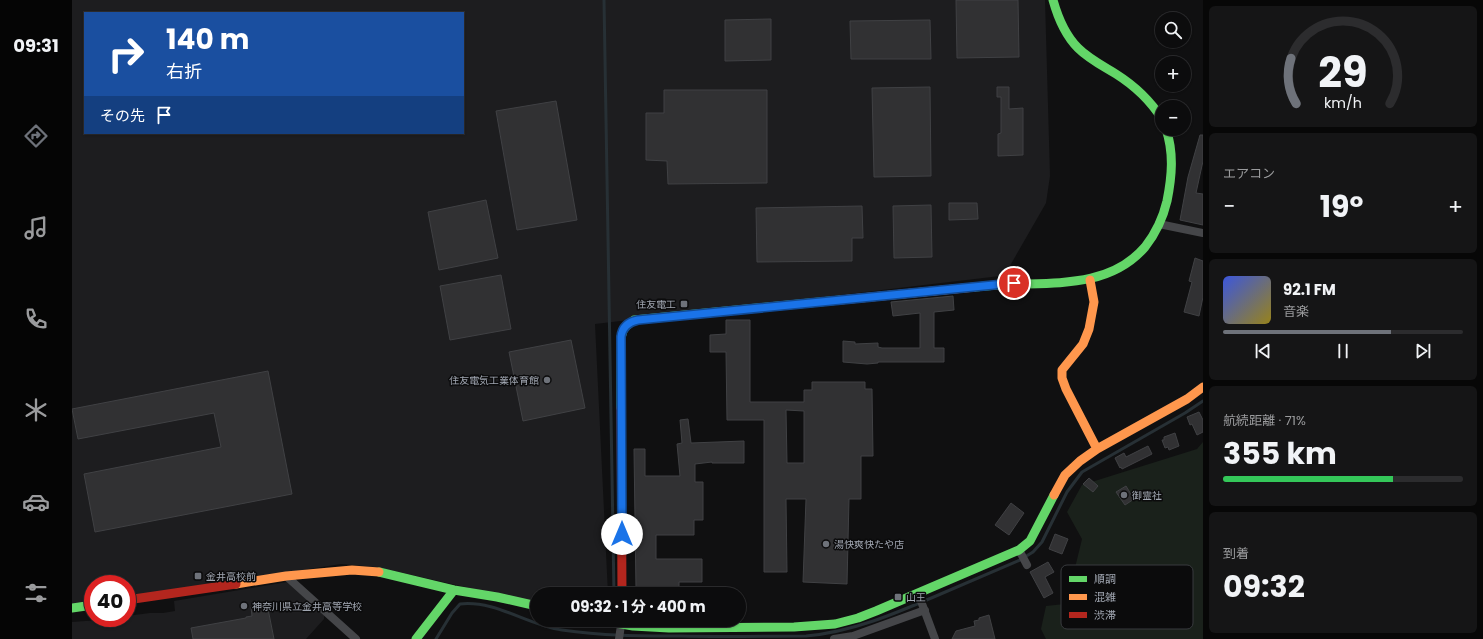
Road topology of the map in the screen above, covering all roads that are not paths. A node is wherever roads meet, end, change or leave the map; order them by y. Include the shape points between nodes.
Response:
1 (1053, 0) edge
2 (1155, 110) edge
3 (1168, 136) edge
4 (1160, 224) junction
5 (1203, 233) edge
6 (1090, 280) junction
7 (1203, 387) edge
8 (1097, 449) junction
9 (1021, 553) junction
10 (1027, 565) dead end
11 (286, 576) junction
12 (622, 587) edge
13 (454, 590) junction
14 (918, 593) junction
15 (136, 599) edge
16 (530, 604) edge
17 (84, 606) edge
18 (72, 608) edge
19 (925, 610) junction
20 (619, 630) edge
21 (356, 639) edge
22 (416, 639) edge
23 (834, 639) edge
24 (935, 639) edge

1 - 2 street via 1064,30 1076,47 1091,60 1131,83
3 - 4 street via 1173,165
4 - 5 street
4 - 6 street via 1132,260 1109,274
6 - 8 street via 1094,302 1089,329 1083,344 1062,370 1062,378
6 - 12 street via 1014,283 706,312 638,320 626,324 621,337
7 - 8 street via 1188,399
8 - 9 street via 1065,476
9 - 10 street
9 - 14 street
11 - 13 street via 352,570 386,574
11 - 15 street
11 - 21 street
13 - 16 street
13 - 22 street
14 - 19 street
14 - 20 street via 875,613 830,625
17 - 18 street
19 - 23 street via 852,636
19 - 24 street

